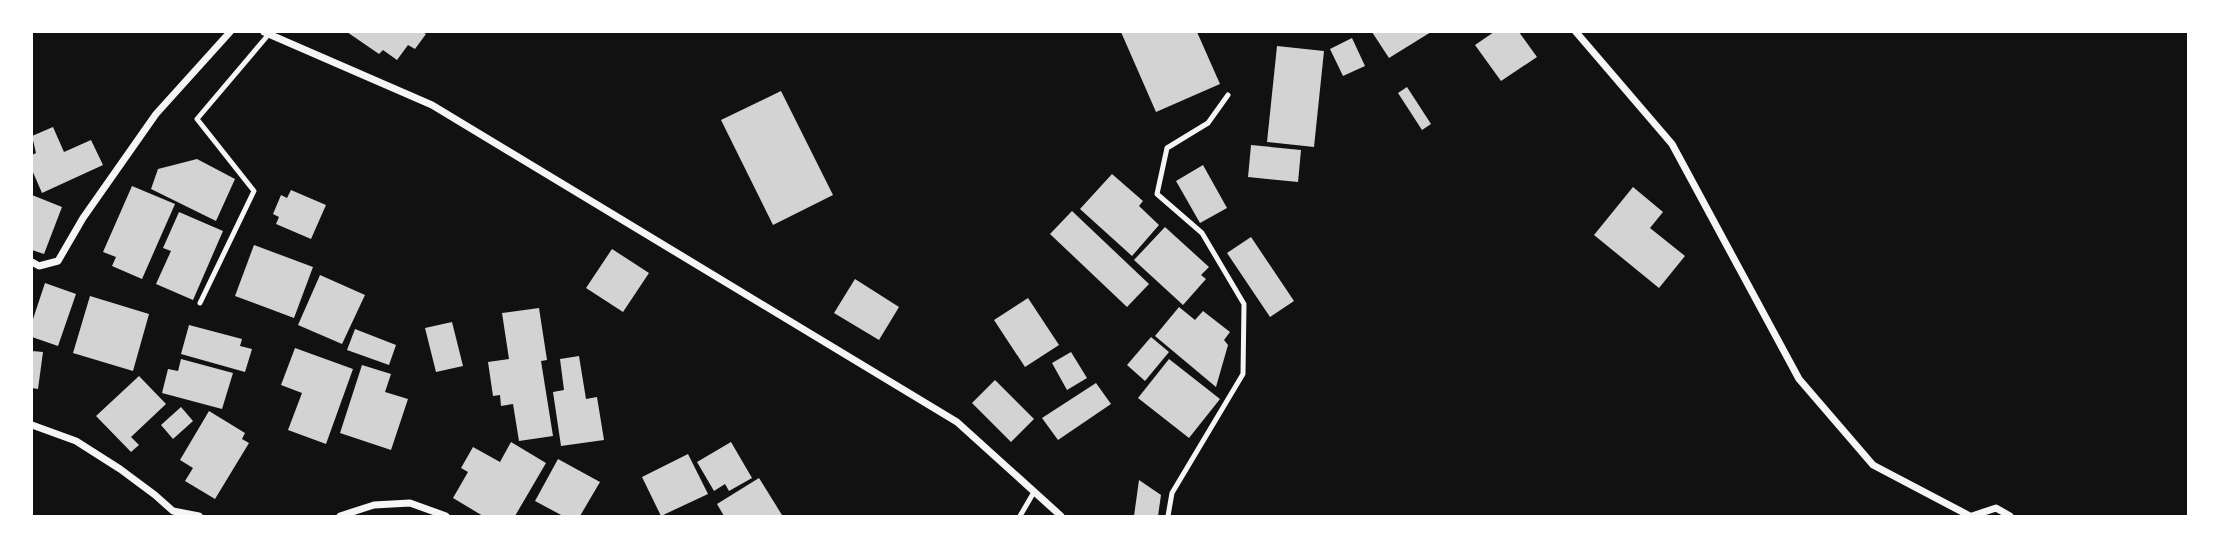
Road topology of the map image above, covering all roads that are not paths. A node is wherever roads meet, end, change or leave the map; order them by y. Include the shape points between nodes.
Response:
1 (230, 32) edge
2 (1576, 32) edge
3 (267, 33) edge
4 (1228, 95) dead end
5 (32, 262) edge
6 (200, 303) dead end
7 (32, 425) edge
8 (1034, 492) junction
9 (199, 516) edge
10 (340, 516) edge
11 (446, 516) edge
12 (1020, 516) edge
13 (1060, 516) edge
14 (1168, 516) edge
15 (1971, 516) edge
16 (2010, 516) edge

1 - 5 street via 156,114 58,261 39,266
2 - 15 street via 1672,144 1799,379 1873,465
3 - 6 lane via 197,120 254,191
3 - 8 street via 432,105 957,422
4 - 14 lane via 1208,123 1167,148 1157,194 1202,233 1244,304 1243,374 1172,494
7 - 9 street via 76,442 120,469 173,512
8 - 12 lane
8 - 13 street
10 - 11 street via 374,505 410,503
15 - 16 street via 1996,508

